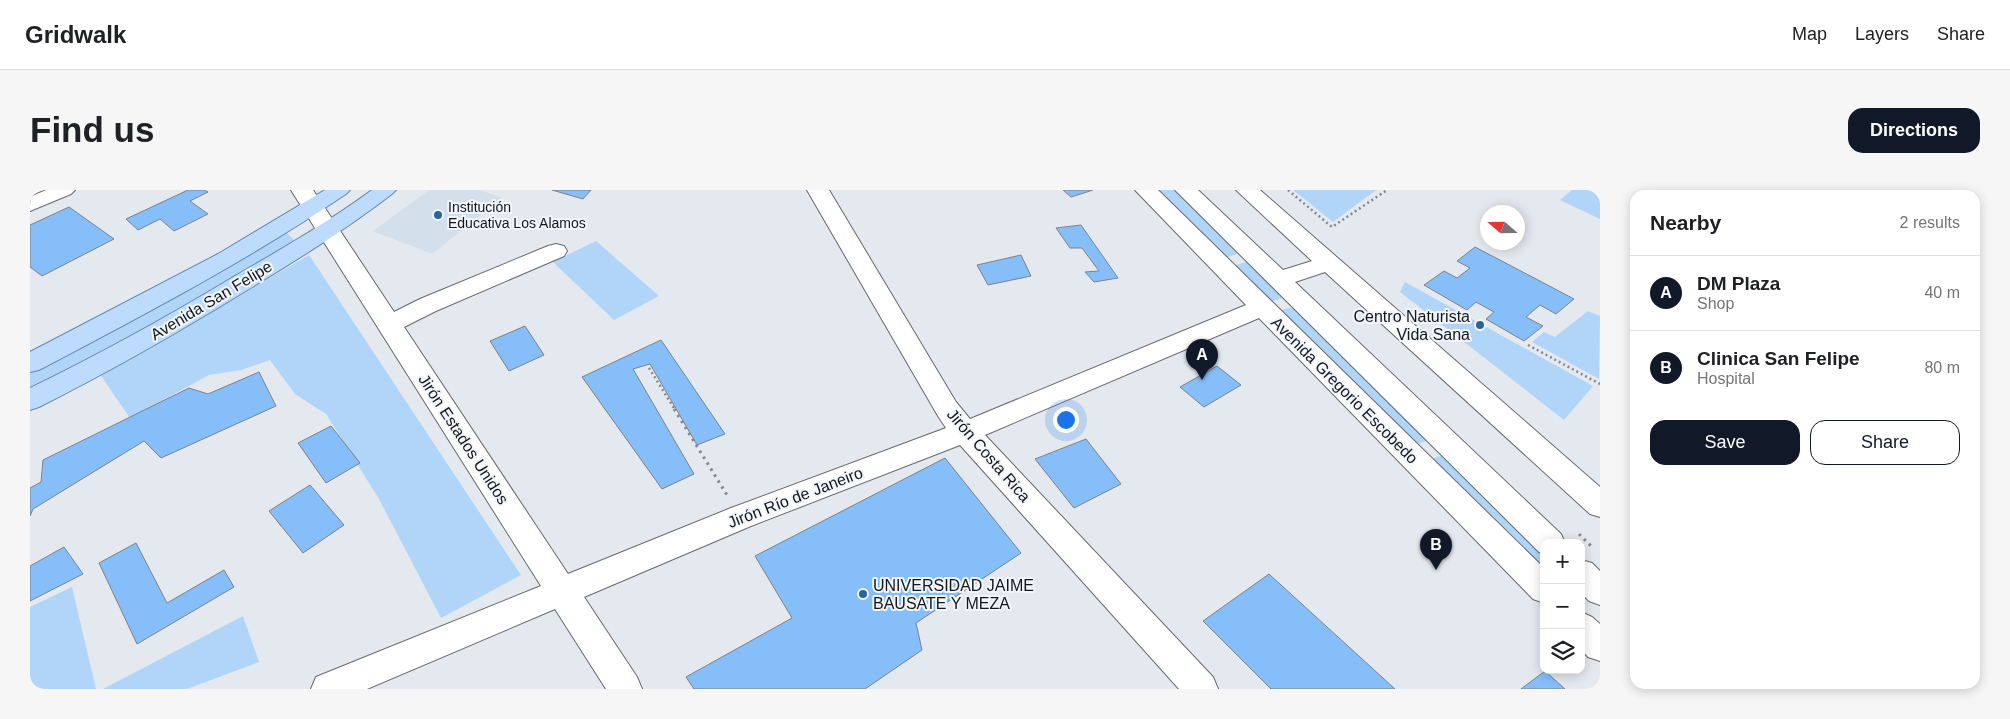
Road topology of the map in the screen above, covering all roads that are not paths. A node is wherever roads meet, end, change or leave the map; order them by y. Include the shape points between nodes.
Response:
1 (64, 190) edge
2 (339, 190) edge
3 (385, 190) edge
4 (818, 190) edge
5 (1146, 190) edge
6 (1186, 190) edge
7 (1247, 190) edge
8 (30, 206) edge
9 (314, 209) edge
10 (556, 251) dead end
11 (1330, 263) junction
12 (1278, 280) junction
13 (1262, 307) junction
14 (390, 324) junction
15 (30, 363) edge
16 (30, 400) edge
17 (965, 432) junction
18 (1600, 506) edge
19 (1546, 539) edge
20 (1585, 577) edge
21 (1540, 585) edge
22 (562, 591) junction
23 (1600, 591) edge
24 (328, 689) edge
25 (625, 689) edge
26 (1201, 689) edge

1 - 8 street
2 - 9 main road, Avenida San Felipe
3 - 9 main road, Avenida San Felipe
4 - 17 street, Jirón Costa Rica via 947,410
5 - 13 street, Avenida Gregorio Escobedo
6 - 12 street, Avenida Gregorio Escobedo
7 - 11 street
9 - 14 street, Jirón Estados Unidos
9 - 15 main road, Avenida San Felipe via 156,298
9 - 16 main road, Avenida San Felipe via 160,331
10 - 14 street
11 - 12 street
11 - 18 street
12 - 19 street, Avenida Gregorio Escobedo
13 - 17 street, Jirón Río de Janeiro
13 - 21 street, Avenida Gregorio Escobedo
14 - 22 street, Jirón Estados Unidos
17 - 22 street, Jirón Río de Janeiro via 741,517
17 - 26 street, Jirón Costa Rica
20 - 23 street
22 - 24 street, Jirón Río de Janeiro
22 - 25 street, Jirón Estados Unidos

